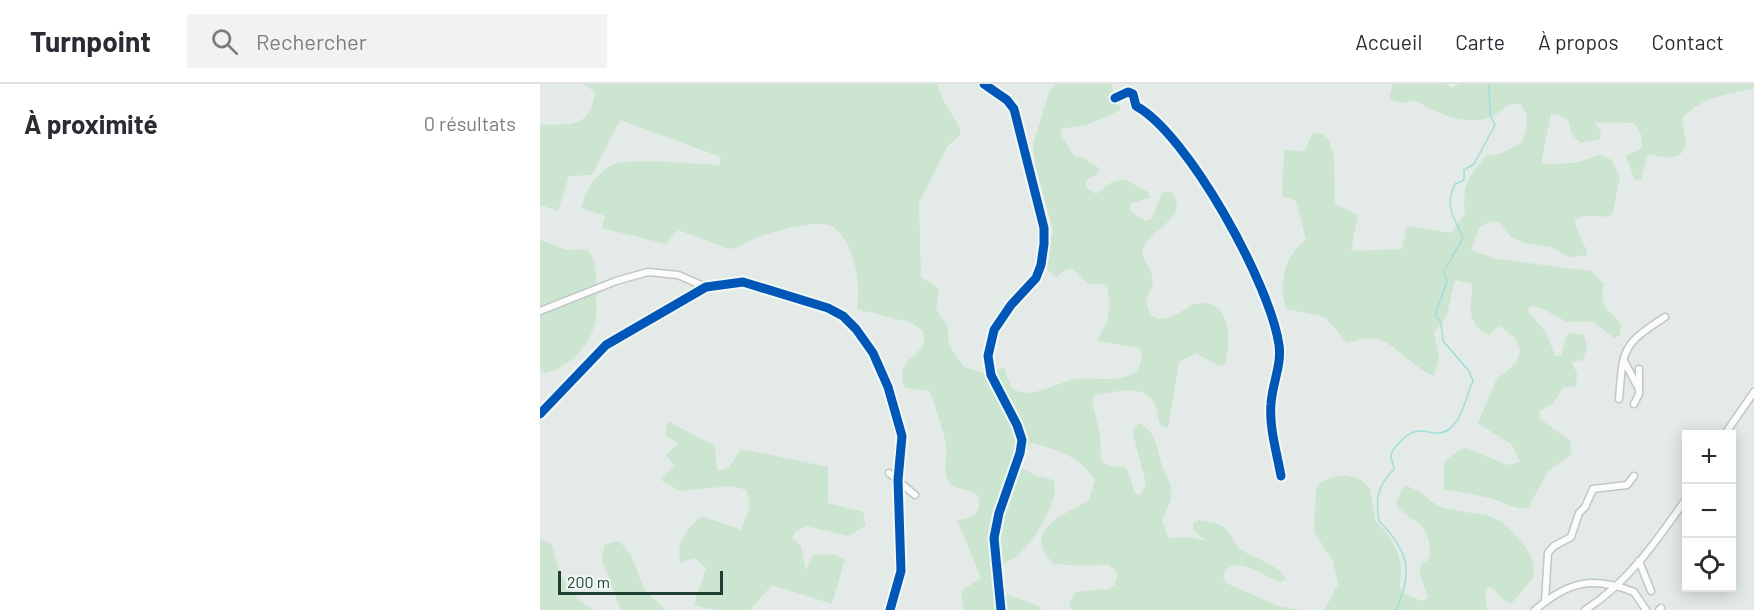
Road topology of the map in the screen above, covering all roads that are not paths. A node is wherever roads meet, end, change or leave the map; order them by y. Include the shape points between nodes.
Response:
1 (984, 84) edge
2 (1116, 98) dead end
3 (706, 286) junction
4 (540, 311) edge
5 (1665, 317) dead end
6 (1624, 353) junction
7 (1639, 369) dead end
8 (1638, 387) junction
9 (1754, 392) edge
10 (1619, 399) dead end
11 (1634, 404) dead end
12 (540, 414) edge
13 (1728, 430) edge
14 (889, 473) dead end
15 (1281, 476) dead end
16 (1634, 476) dead end
17 (897, 480) junction
18 (915, 495) dead end
19 (1682, 504) edge
20 (1639, 561) junction
21 (1617, 585) junction
22 (1651, 591) dead end
23 (1545, 602) junction
24 (890, 610) edge
25 (1001, 610) edge
26 (1534, 610) edge
27 (1585, 610) edge
28 (1646, 610) edge

1 - 25 street via 1014,109 1044,228 1036,278 994,330 988,356 991,375 1022,440 994,538
2 - 15 street via 1128,92 1133,94 1136,106 1161,124 1198,169 1251,264 1280,348 1270,405
3 - 4 street via 678,275 648,272
3 - 12 street via 606,345
3 - 17 street via 743,282 766,287 828,308 856,329 873,353 888,387 902,435
5 - 6 street via 1638,334
6 - 8 street via 1624,364
6 - 10 street
7 - 8 street
8 - 11 street
9 - 13 street
14 - 17 street
16 - 23 street via 1627,485 1593,489 1571,537 1548,553
17 - 18 street
17 - 24 street via 901,571
19 - 20 street
20 - 21 street
20 - 22 street
21 - 23 street via 1581,582
21 - 27 street
21 - 28 street via 1638,595
23 - 26 street

